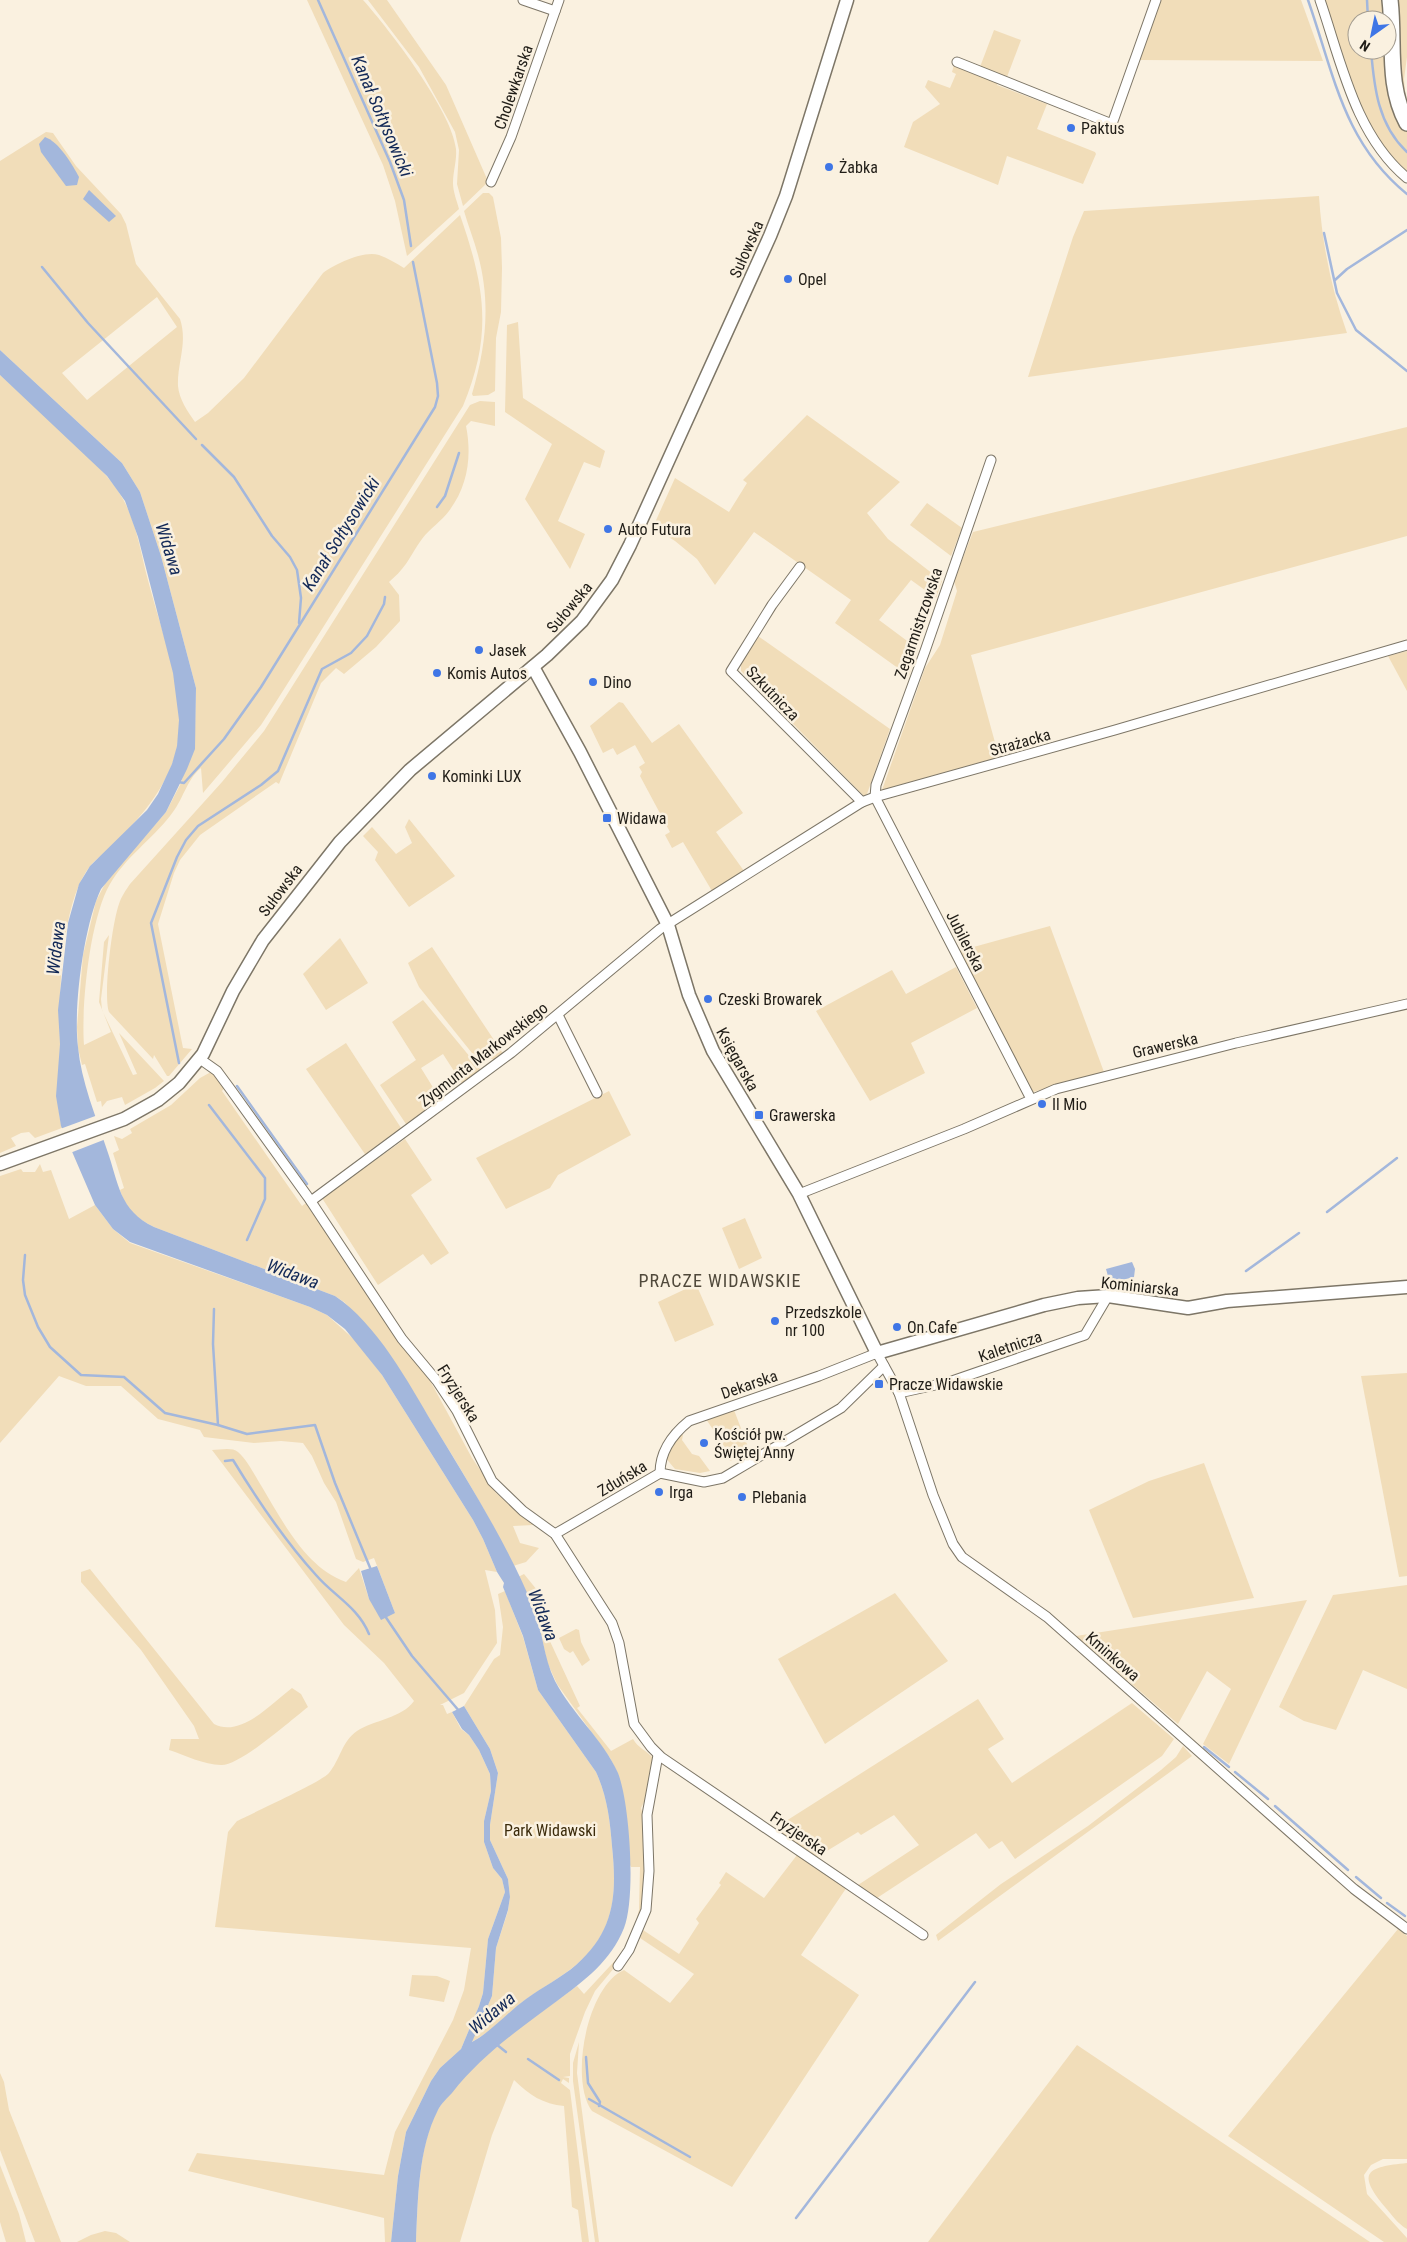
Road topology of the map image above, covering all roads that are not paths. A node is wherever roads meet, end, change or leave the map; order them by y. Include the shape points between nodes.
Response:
1 (524, 0) edge
2 (558, 0) edge
3 (847, 0) edge
4 (1156, 0) edge
5 (1320, 0) edge
6 (1390, 0) edge
7 (555, 10) junction
8 (957, 62) dead end
9 (1407, 123) edge
10 (1407, 178) edge
11 (491, 182) dead end
12 (991, 460) dead end
13 (800, 567) dead end
14 (1407, 644) edge
15 (533, 667) junction
16 (875, 797) junction
17 (862, 802) junction
18 (668, 925) junction
19 (1407, 1004) edge
20 (558, 1015) junction
21 (200, 1059) junction
22 (597, 1093) dead end
23 (1031, 1100) junction
24 (0, 1164) edge
25 (799, 1194) junction
26 (311, 1201) junction
27 (1407, 1287) edge
28 (1108, 1296) junction
29 (877, 1353) junction
30 (884, 1366) junction
31 (902, 1392) junction
32 (660, 1473) junction
33 (555, 1534) junction
34 (658, 1754) junction
35 (1407, 1929) edge
36 (923, 1935) dead end
37 (618, 1966) dead end

1 - 7 street
2 - 7 street, Cholewkarska
3 - 15 main road, Sułowska via 786,196 630,545 612,580 587,615
4 - 8 street via 1112,124
5 - 10 street via 1363,121 1383,154
6 - 9 highway via 1394,86
7 - 11 street, Cholewkarska via 506,151
12 - 16 street, Zegarmistrzowska via 876,785
13 - 17 street, Szkutnicza via 730,671
14 - 16 street, Strażacka via 1188,710
15 - 18 main road, Księgarska
15 - 21 main road, Sułowska via 402,777 323,862 246,966
16 - 17 street, Strażacka
16 - 23 street, Jubilerska
17 - 18 street, Strażacka
18 - 20 street, Zygmunta Markowskiego
18 - 25 main road, Księgarska via 689,995 713,1051
19 - 23 street, Grawerska via 1130,1069 1056,1089
20 - 22 street
20 - 26 street, Zygmunta Markowskiego via 512,1053
21 - 24 main road, Sułowska via 179,1083 158,1100 108,1125
21 - 26 street, Fryzjerska via 220,1076
23 - 25 street, Grawerska
25 - 29 main road, Księgarska
26 - 33 street, Fryzjerska via 402,1339 448,1396 492,1481 516,1505
27 - 28 main road, Kominiarska via 1188,1308
28 - 29 main road, Kominiarska via 1044,1305
28 - 31 street, Kaletnicza via 1085,1335 949,1382
29 - 30 street, Kminkowa
29 - 32 street, Dekarska via 695,1418 677,1432 660,1458
30 - 31 street, Kminkowa
30 - 32 street, Zduńska via 842,1408 724,1478 704,1482
31 - 35 street, Kminkowa via 949,1534 965,1560 1047,1617 1354,1889
32 - 33 street, Zduńska
33 - 34 street, Fryzjerska via 616,1633 634,1724
34 - 36 street, Fryzjerska
34 - 37 street via 647,1815 649,1871 646,1910 629,1950

